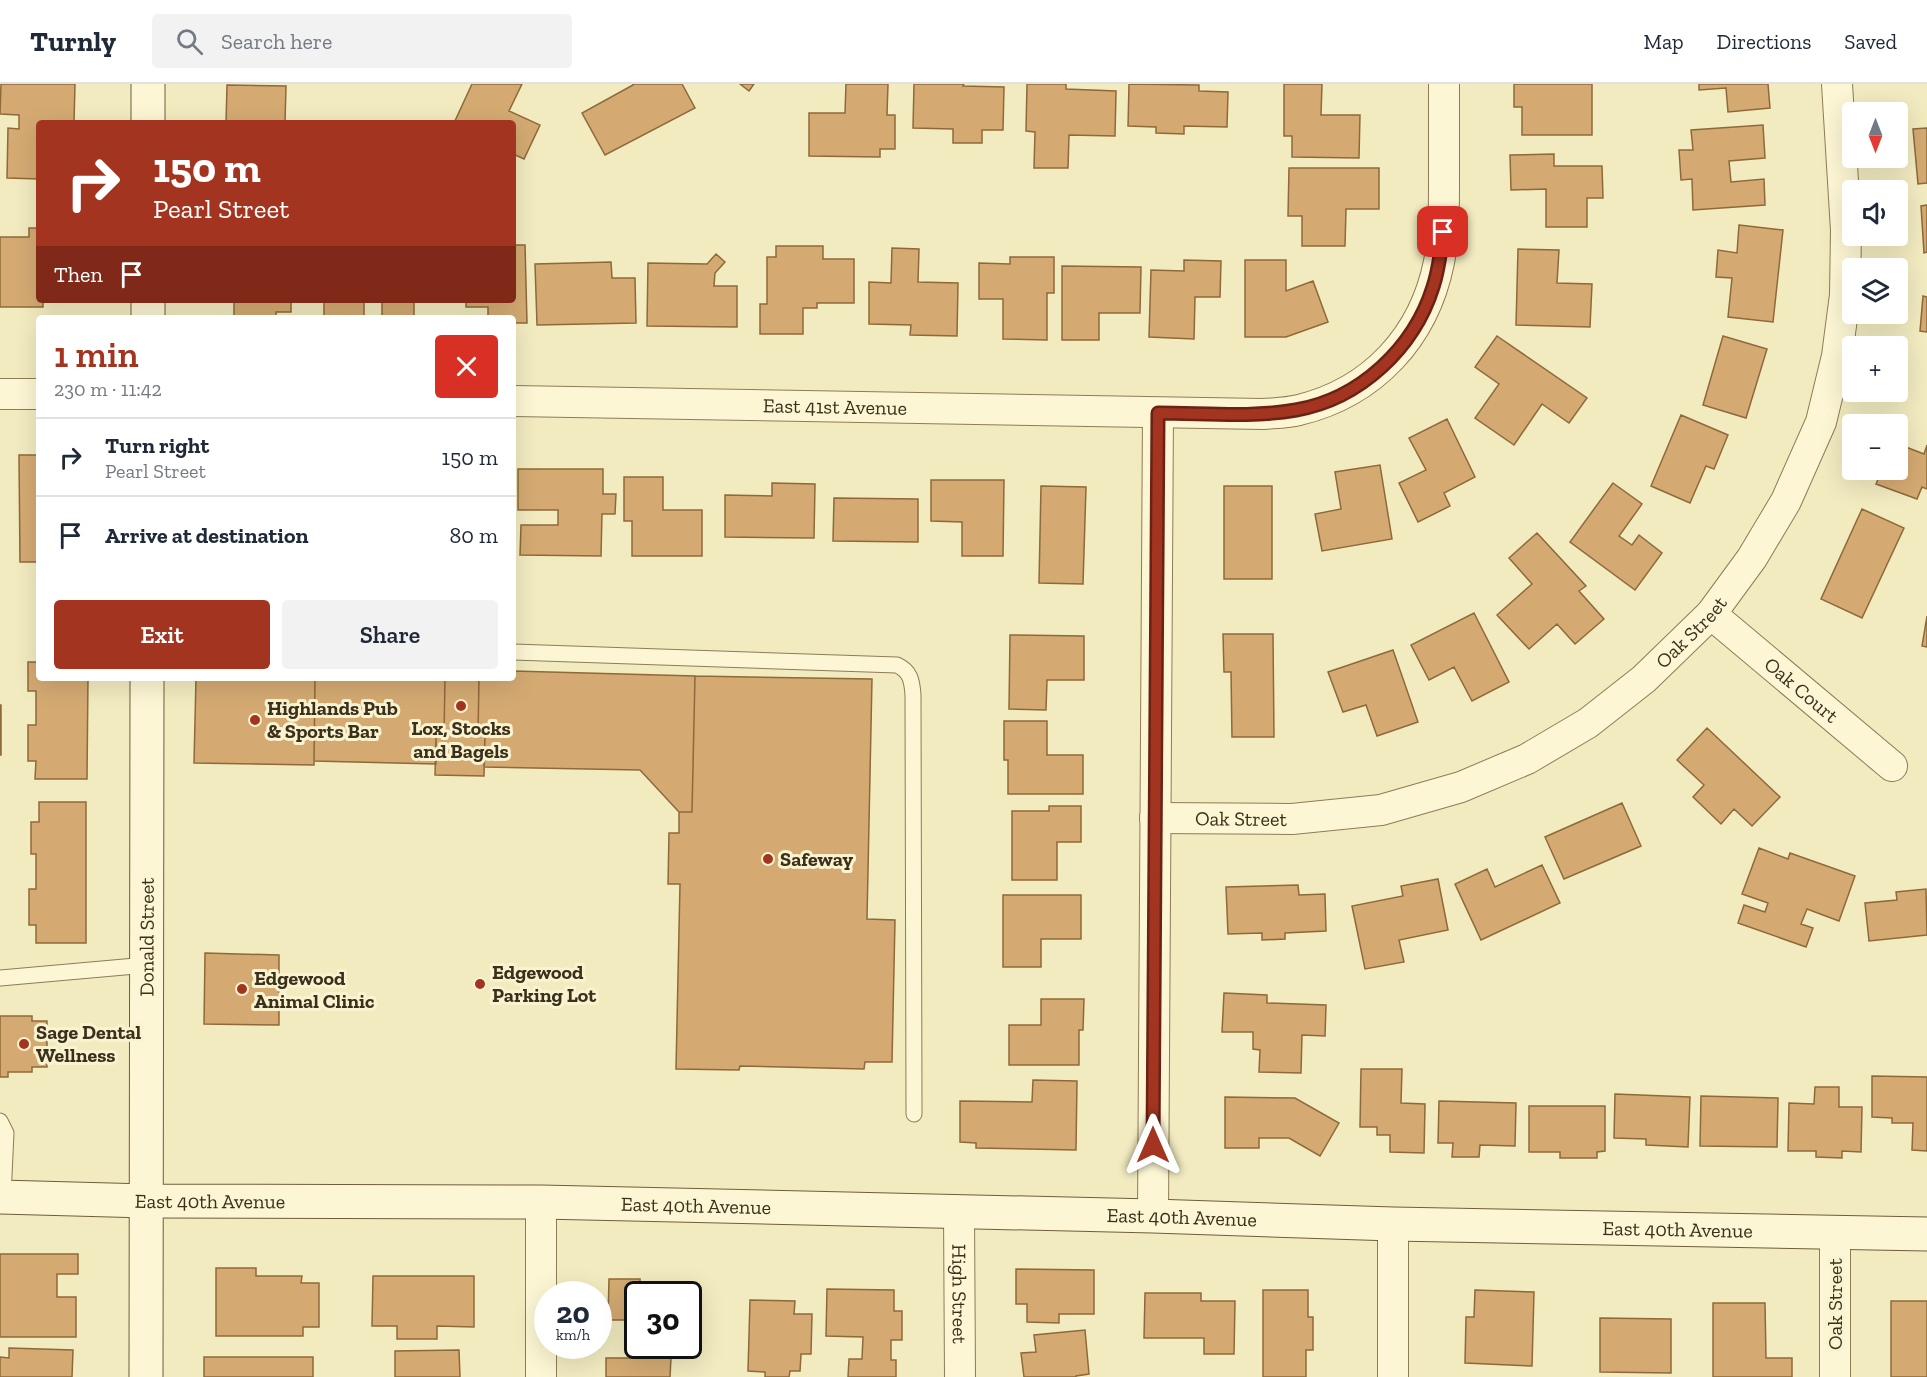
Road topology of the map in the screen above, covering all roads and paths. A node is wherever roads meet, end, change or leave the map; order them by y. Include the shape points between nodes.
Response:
1 (148, 84) edge
2 (1444, 84) edge
3 (1837, 84) edge
4 (148, 120) edge
5 (0, 394) edge
6 (36, 394) edge
7 (516, 401) edge
8 (1158, 413) junction
9 (1711, 614) junction
10 (516, 652) edge
11 (147, 681) edge
12 (1892, 766) dead end
13 (1155, 818) junction
14 (147, 964) junction
15 (0, 978) edge
16 (914, 1114) dead end
17 (0, 1121) edge
18 (2, 1197) edge
19 (147, 1201) junction
20 (541, 1202) junction
21 (959, 1212) junction
22 (1153, 1216) junction
23 (1393, 1224) junction
24 (1835, 1231) junction
25 (1927, 1234) edge
26 (146, 1377) edge
27 (541, 1377) edge
28 (960, 1377) edge
29 (1393, 1377) edge
30 (1835, 1377) edge

1 - 4 street
2 - 8 street, East 41st Avenue via 1439,261 1424,309 1396,352 1358,386 1297,410 1263,414
3 - 9 street, Oak Street via 1846,230 1845,295 1837,356 1821,422 1786,501 1752,558
5 - 6 street
7 - 8 street, East 41st Avenue
8 - 13 street
9 - 12 street, Oak Court
9 - 13 street, Oak Street via 1644,679 1588,723 1527,759 1461,787 1381,810 1292,819
10 - 16 lane via 897,665 905,669 913,695
11 - 14 street, Donald Street
13 - 22 street
14 - 15 lane
14 - 19 street, Donald Street
17 - 18 lane via 6,1133
18 - 19 street, East 40th Avenue
19 - 20 street, East 40th Avenue
19 - 26 street, Donald Street
20 - 21 street, East 40th Avenue
20 - 27 street
21 - 22 street, East 40th Avenue
21 - 28 street, High Street
22 - 23 street, East 40th Avenue
23 - 24 street, East 40th Avenue
23 - 29 street
24 - 25 street, East 40th Avenue
24 - 30 street, Oak Street

